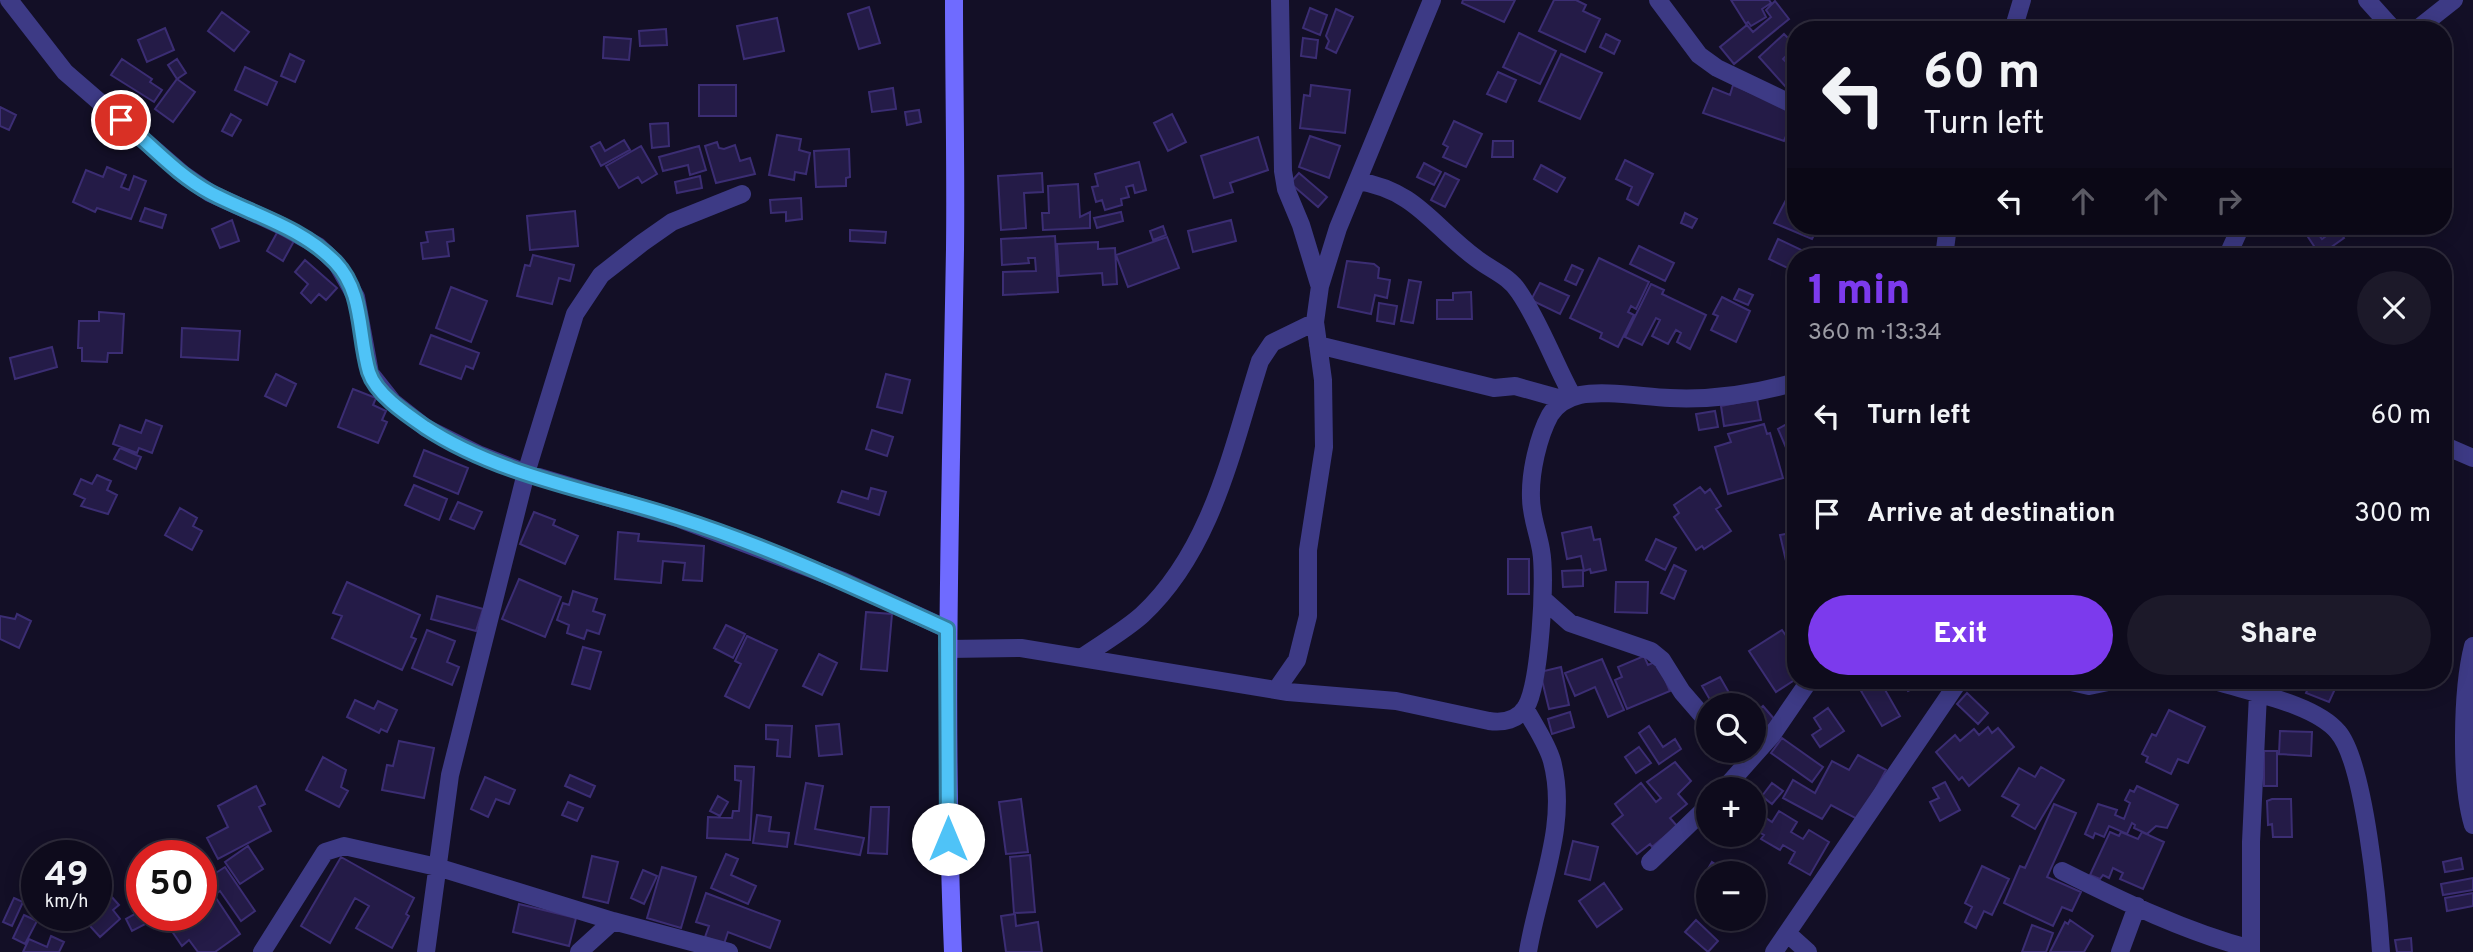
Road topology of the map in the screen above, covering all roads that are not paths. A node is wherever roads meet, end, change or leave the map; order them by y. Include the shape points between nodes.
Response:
1 (9, 0) edge
2 (954, 0) edge
3 (1280, 0) edge
4 (1432, 0) edge
5 (1658, 0) edge
6 (2022, 0) edge
7 (2367, 0) edge
8 (2454, 0) edge
9 (2016, 21) edge
10 (2386, 21) edge
11 (2427, 21) edge
12 (1787, 102) edge
13 (1358, 181) junction
14 (743, 194) dead end
15 (1320, 286) junction
16 (1315, 322) junction
17 (1318, 345) junction
18 (1787, 384) edge
19 (1569, 399) junction
20 (2452, 449) edge
21 (2473, 458) edge
22 (526, 472) junction
23 (1544, 600) junction
24 (947, 629) junction
25 (2473, 646) edge
26 (947, 649) junction
27 (1081, 658) junction
28 (1804, 689) edge
29 (1954, 689) edge
30 (2240, 689) edge
31 (1276, 690) junction
32 (2258, 695) junction
33 (1525, 708) junction
34 (1696, 708) edge
35 (1766, 739) edge
36 (1696, 818) edge
37 (2473, 825) edge
38 (1650, 862) dead end
39 (437, 867) junction
40 (2062, 871) dead end
41 (2137, 906) junction
42 (613, 922) junction
43 (1788, 934) junction
44 (2251, 951) edge
45 (262, 952) edge
46 (426, 952) edge
47 (579, 952) edge
48 (729, 952) edge
49 (953, 952) edge
50 (1528, 952) edge
51 (1774, 952) edge
52 (1808, 952) edge
53 (2120, 952) edge
54 (2381, 952) edge

1 - 22 street via 65,72 184,175 210,193 294,232 337,264 355,297 370,373 393,402 426,428
2 - 24 main road via 955,246
3 - 15 street via 1283,172
4 - 13 street
5 - 12 street via 1699,55
6 - 9 street
7 - 10 street
8 - 11 street
13 - 15 street
13 - 19 street via 1384,186 1410,200 1518,290
14 - 22 street via 671,222 601,275 575,313
15 - 16 street
16 - 17 street
16 - 27 street via 1272,342 1260,361 1210,516 1177,575 1141,615
17 - 19 street via 1494,388 1515,386
17 - 31 street via 1324,447 1308,551 1308,616 1297,660
18 - 19 street via 1744,395 1674,399 1583,394
19 - 23 street via 1550,416 1531,496
20 - 21 street
22 - 24 street via 680,519 843,581
22 - 39 street via 450,775
23 - 33 street
23 - 34 street via 1570,623 1651,651
24 - 26 main road
25 - 37 street via 2465,744
26 - 27 street via 1021,648
26 - 49 main road
27 - 31 street
28 - 35 street
29 - 43 street
30 - 32 street
31 - 33 street via 1396,701 1500,722
32 - 44 street
32 - 54 street via 2318,718 2338,732 2351,758 2361,798
33 - 50 street via 1551,759 1557,796 1554,832
36 - 38 street
39 - 42 street
39 - 45 street via 344,846 333,848 325,852
39 - 46 street
40 - 41 street
41 - 44 street
41 - 53 street
42 - 47 street
42 - 48 street
43 - 51 street
43 - 52 street

